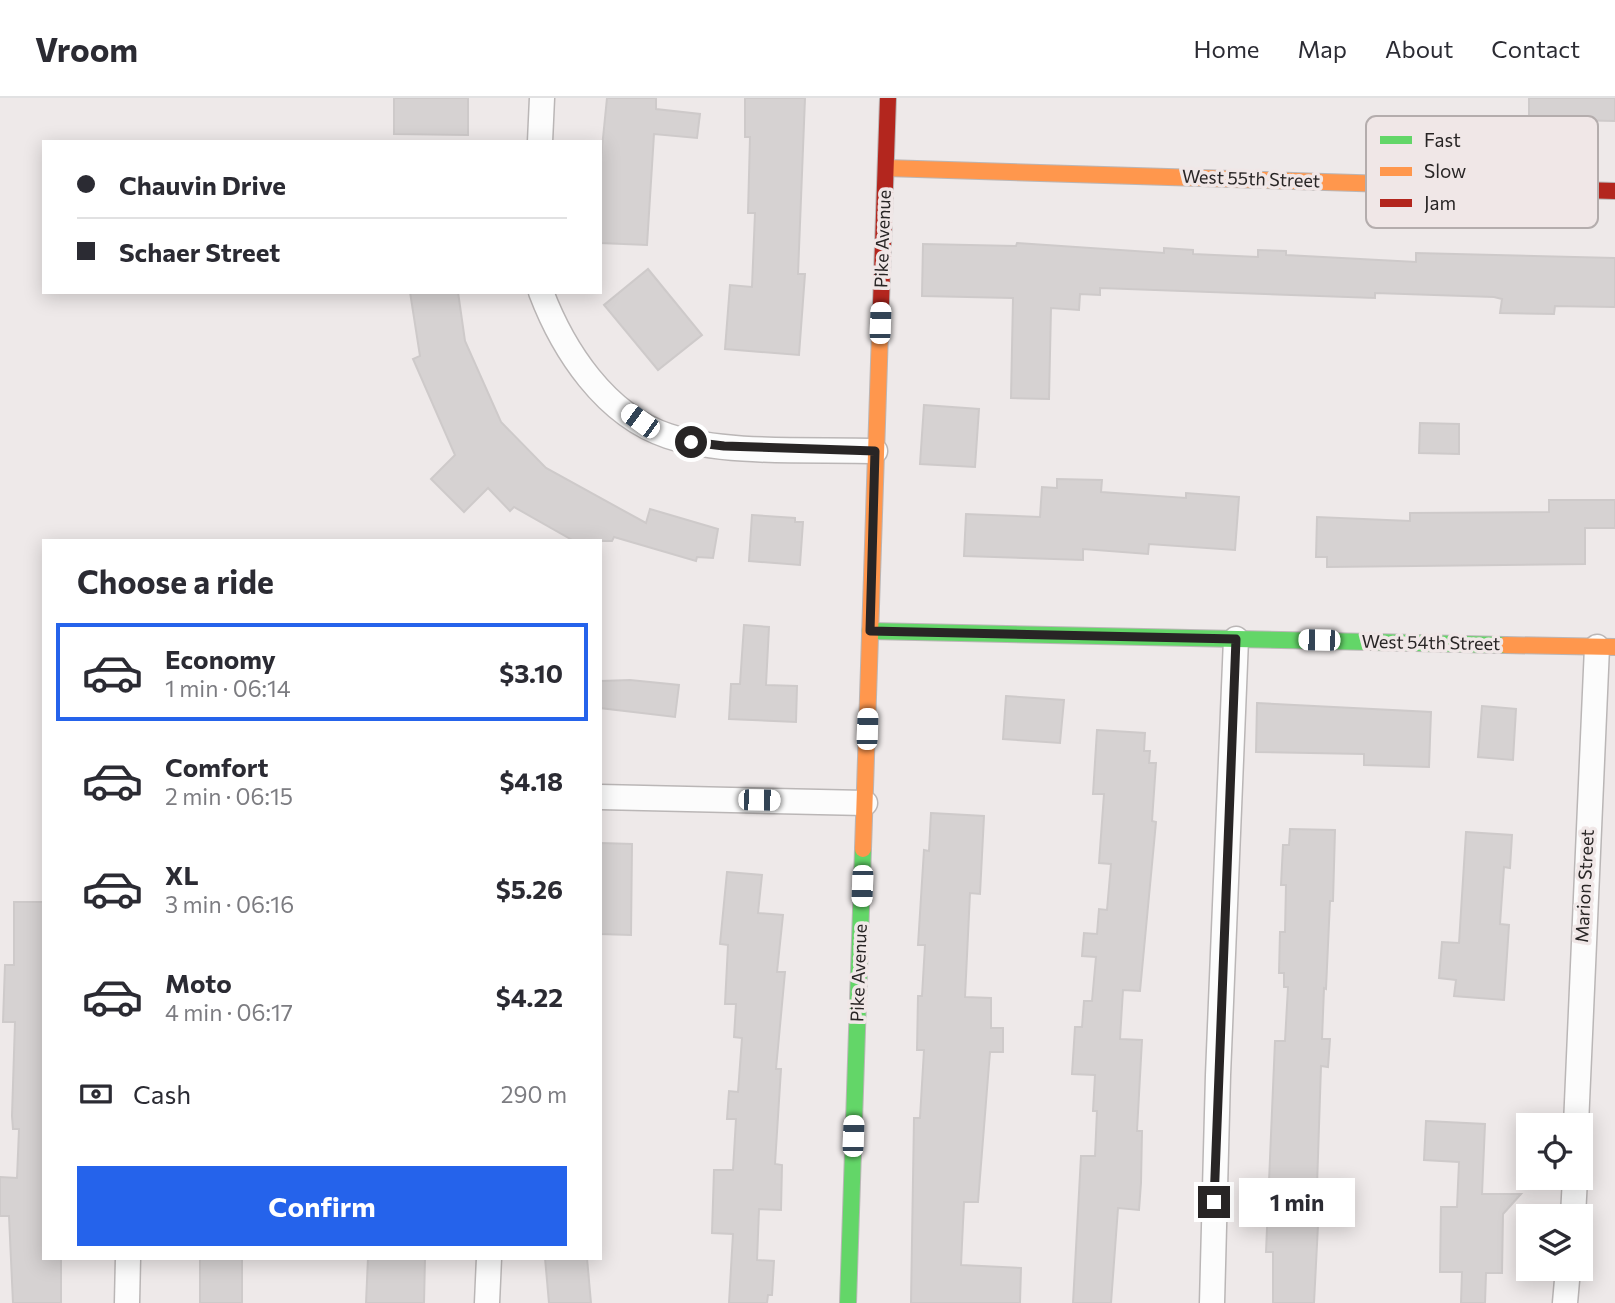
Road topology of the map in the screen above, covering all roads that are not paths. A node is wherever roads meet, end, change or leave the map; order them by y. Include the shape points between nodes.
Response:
1 (542, 98) edge
2 (888, 98) edge
3 (540, 140) edge
4 (886, 168) junction
5 (1366, 183) edge
6 (542, 294) edge
7 (875, 451) junction
8 (870, 631) junction
9 (1236, 639) junction
10 (1606, 647) edge
11 (602, 797) edge
12 (865, 803) junction
13 (1577, 1113) edge
14 (128, 1260) edge
15 (489, 1260) edge
16 (1567, 1281) edge
17 (127, 1303) edge
18 (487, 1303) edge
19 (848, 1303) edge
20 (1212, 1303) edge
21 (1565, 1303) edge

1 - 3 street
2 - 4 street, Pike Avenue
4 - 5 street, West 55th Street
4 - 7 street, Pike Avenue
6 - 7 street via 569,354 591,381 665,435 724,446
7 - 8 street, Pike Avenue
8 - 9 street, West 54th Street
8 - 12 street, Pike Avenue
9 - 10 street, West 54th Street
9 - 20 street
10 - 13 street, Marion Street
11 - 12 street
12 - 19 street, Pike Avenue
14 - 17 street
15 - 18 street
16 - 21 street

